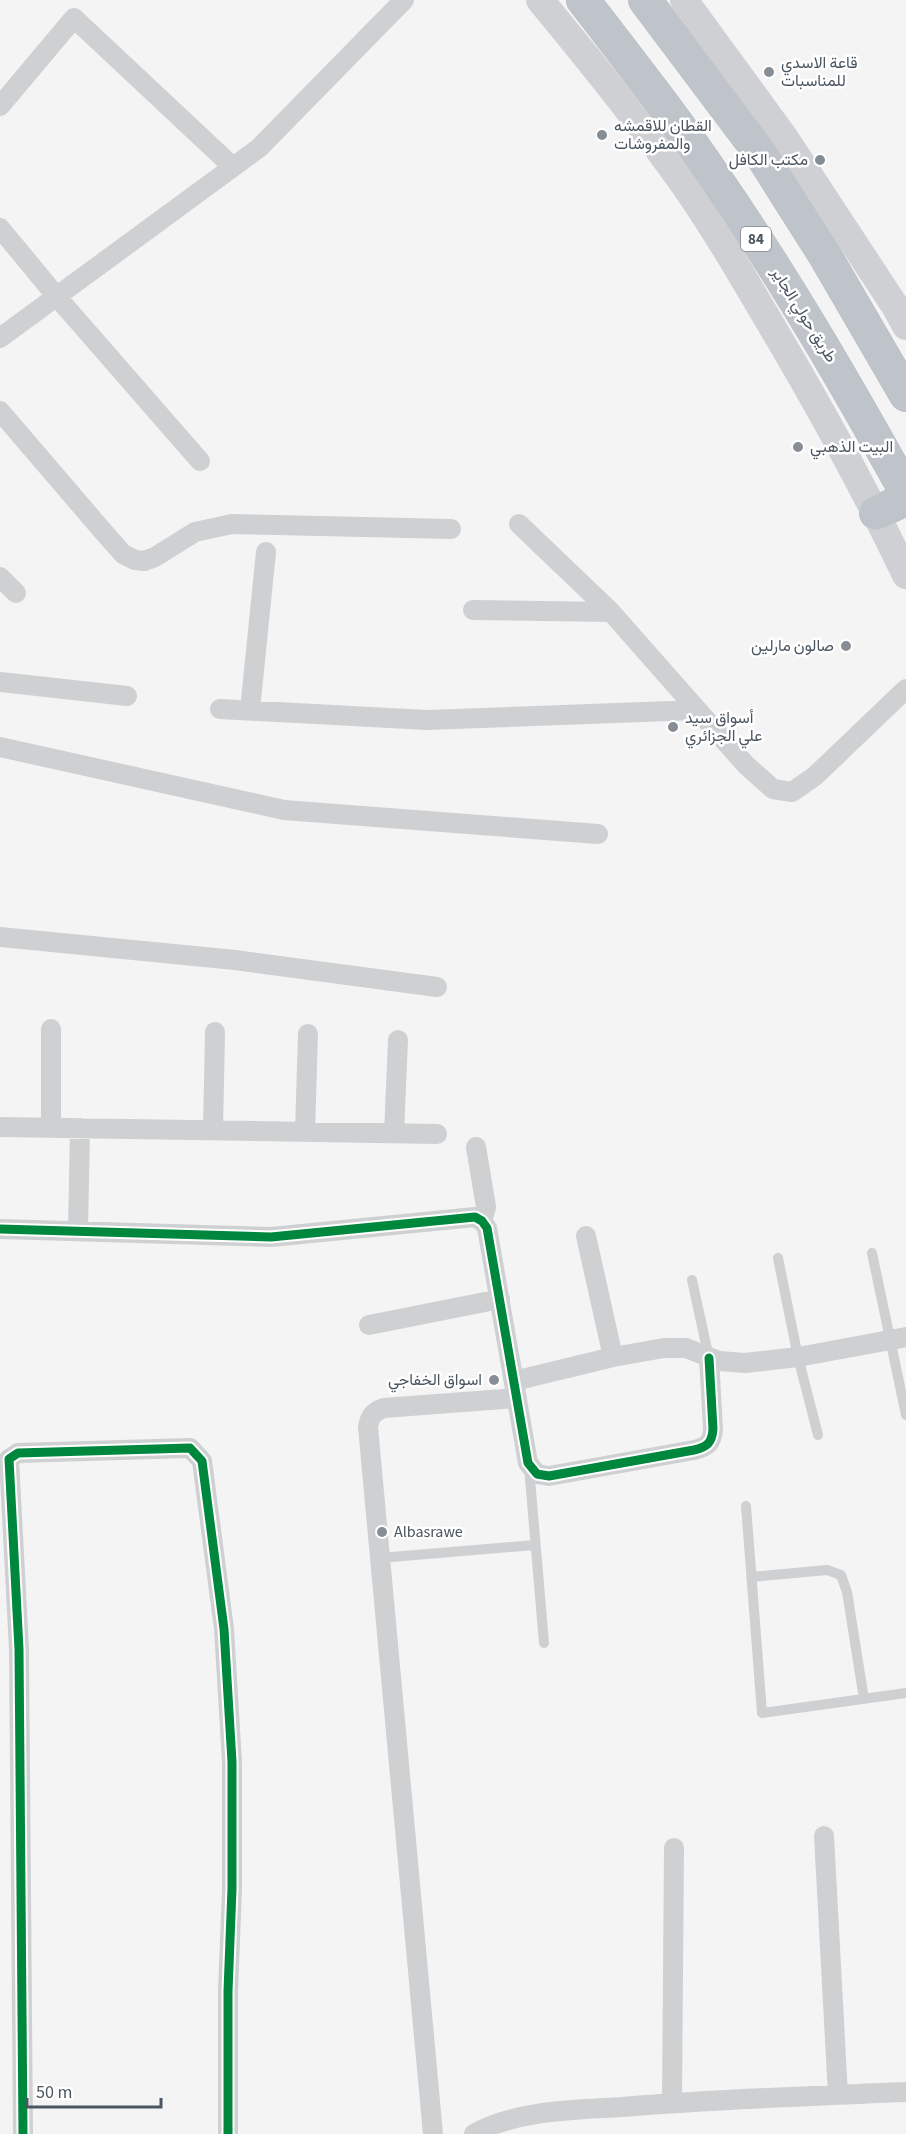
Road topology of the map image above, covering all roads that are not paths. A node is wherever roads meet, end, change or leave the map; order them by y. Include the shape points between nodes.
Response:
1 (404, 0) edge
2 (540, 0) edge
3 (583, 0) edge
4 (645, 0) edge
5 (684, 0) edge
6 (0, 106) edge
7 (233, 167) junction
8 (0, 228) edge
9 (57, 297) junction
10 (906, 326) edge
11 (0, 338) edge
12 (906, 395) edge
13 (0, 411) edge
14 (200, 461) dead end
15 (906, 492) edge
16 (906, 499) edge
17 (876, 513) junction
18 (519, 524) dead end
19 (451, 529) dead end
20 (266, 552) dead end
21 (906, 575) edge
22 (0, 577) edge
23 (16, 593) dead end
24 (473, 610) dead end
25 (611, 612) junction
26 (0, 682) edge
27 (906, 689) edge
28 (127, 696) dead end
29 (220, 709) dead end
30 (250, 710) junction
31 (697, 710) junction
32 (0, 747) edge
33 (598, 834) dead end
34 (0, 937) edge
35 (437, 987) dead end
36 (51, 1029) dead end
37 (215, 1032) dead end
38 (308, 1034) dead end
39 (398, 1040) dead end
40 (0, 1127) edge
41 (51, 1128) junction
42 (80, 1128) junction
43 (213, 1130) junction
44 (305, 1132) junction
45 (394, 1133) junction
46 (437, 1134) dead end
47 (476, 1147) dead end
48 (482, 1221) junction
49 (0, 1229) edge
50 (78, 1231) junction
51 (586, 1236) dead end
52 (872, 1253) dead end
53 (778, 1258) dead end
54 (692, 1280) dead end
55 (500, 1299) junction
56 (369, 1325) dead end
57 (898, 1338) edge
58 (613, 1357) junction
59 (798, 1357) junction
60 (709, 1358) junction
61 (516, 1389) junction
62 (906, 1415) edge
63 (818, 1435) dead end
64 (528, 1463) junction
65 (746, 1506) dead end
66 (535, 1545) junction
67 (380, 1558) junction
68 (752, 1577) junction
69 (543, 1643) dead end
70 (906, 1693) edge
71 (864, 1699) junction
72 (824, 1836) dead end
73 (674, 1848) dead end
74 (906, 2092) edge
75 (838, 2095) junction
76 (672, 2103) junction
77 (23, 2134) edge
78 (228, 2134) edge
79 (433, 2134) edge
80 (474, 2134) edge

1 - 7 street via 259,148
2 - 17 main road via 681,180 804,381
3 - 15 highway, طريق حولي الجاير / 84 via 718,180 831,358
4 - 12 highway via 760,153
5 - 10 main road via 784,137
6 - 7 street via 74,18
7 - 9 street
8 - 9 street
9 - 11 street
9 - 14 street
13 - 19 street via 123,554 135,560 155,557 195,532 232,524
16 - 17 highway
17 - 21 main road
18 - 25 street
20 - 30 street
22 - 23 street
24 - 25 street
25 - 31 street
26 - 28 street
27 - 31 street via 815,776 792,792 773,789
29 - 30 street
30 - 31 street via 427,720
32 - 33 street via 284,810
34 - 35 street via 235,960
36 - 41 street
37 - 43 street
38 - 44 street
39 - 45 street
40 - 41 street
41 - 42 street
42 - 43 street
42 - 50 street
43 - 44 street
44 - 45 street
45 - 46 street
47 - 48 street via 486,1207
48 - 50 street via 466,1217 271,1237
48 - 55 street via 487,1228
49 - 50 street
51 - 58 street
52 - 57 lane
53 - 59 lane
54 - 60 lane
55 - 56 street
55 - 61 street
57 - 59 street
57 - 62 lane
58 - 60 street via 675,1347
58 - 61 street
59 - 60 street via 745,1364
59 - 63 lane
60 - 64 street via 712,1439 708,1445 549,1476 537,1474
61 - 64 street
61 - 67 street via 384,1408 370,1418
64 - 66 lane
65 - 68 lane
66 - 67 lane
66 - 69 lane
67 - 79 street
68 - 71 lane via 827,1570 841,1575
68 - 71 lane via 762,1713
70 - 71 lane
72 - 75 street
73 - 76 street
74 - 75 street
75 - 76 street
76 - 80 street via 523,2117
77 - 78 street via 18,1649 9,1459 18,1453 190,1448 202,1461 204,1472 224,1629 232,1762

